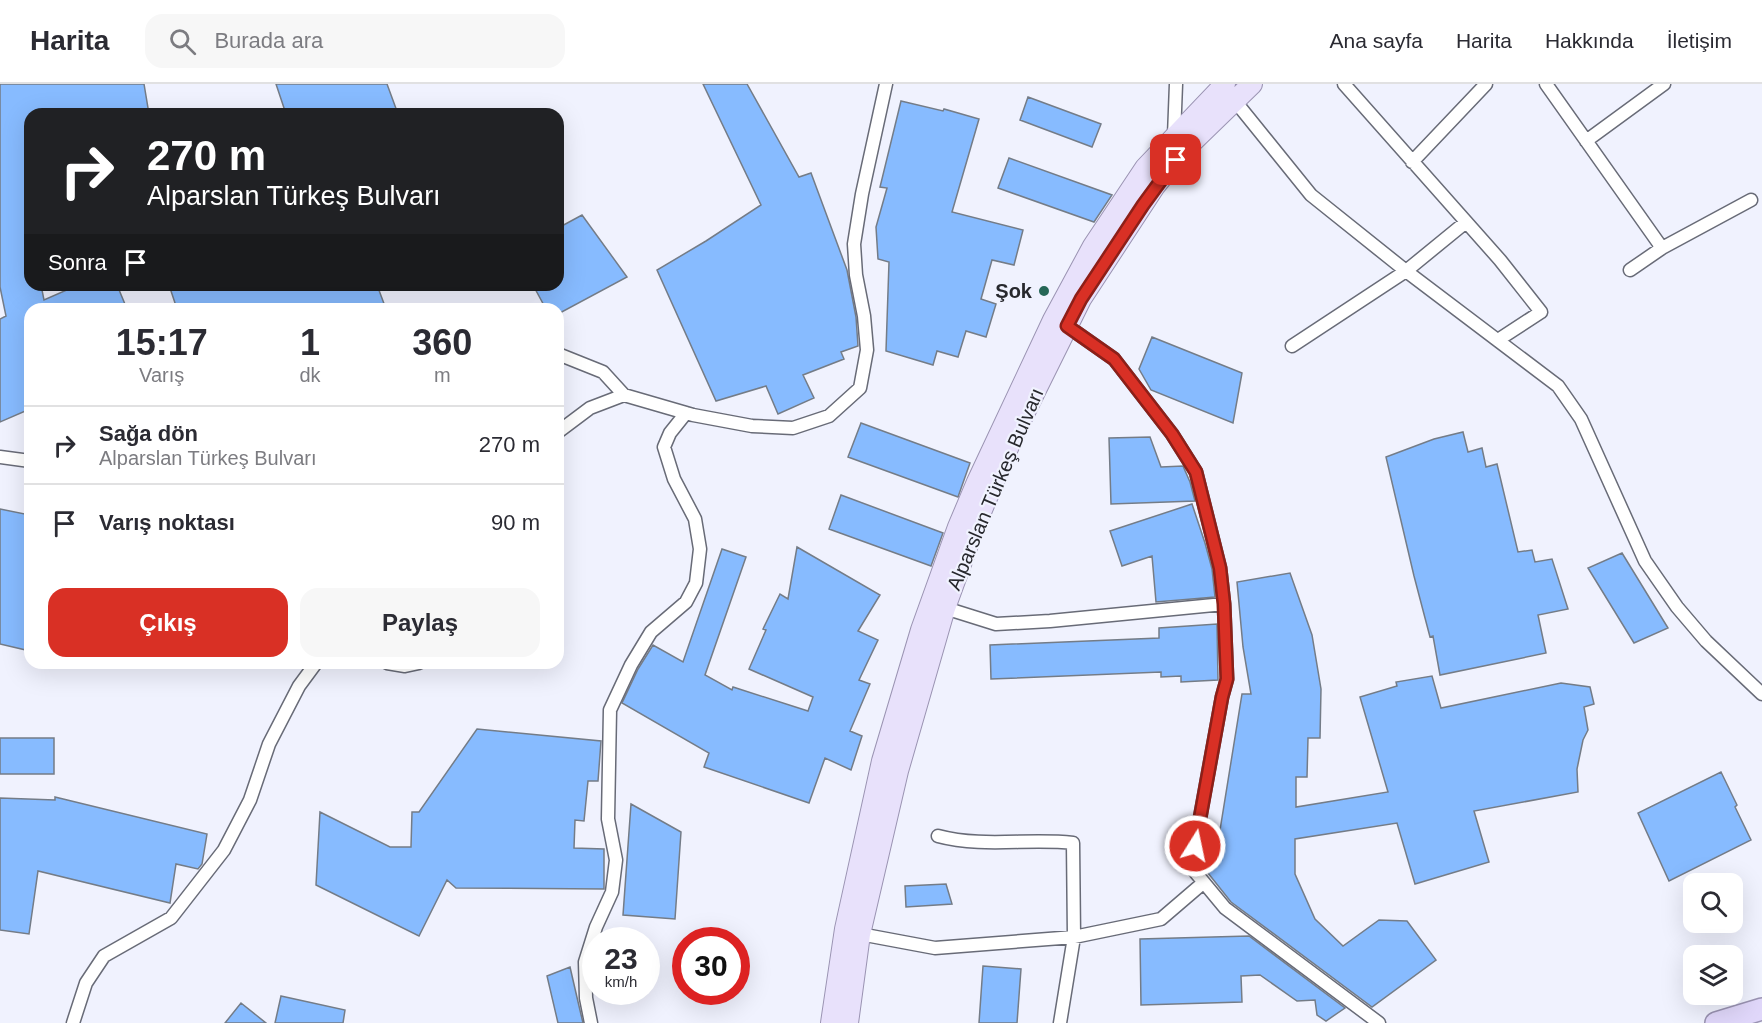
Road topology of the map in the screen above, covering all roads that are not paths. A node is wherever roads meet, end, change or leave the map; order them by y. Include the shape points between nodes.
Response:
1 (886, 84) edge
2 (1176, 84) edge
3 (1252, 84) edge
4 (1344, 84) edge
5 (1486, 84) edge
6 (1546, 84) edge
7 (1664, 84) edge
8 (1230, 92) edge
9 (1174, 136) junction
10 (1586, 141) junction
11 (1412, 162) junction
12 (1751, 200) dead end
13 (1466, 222) junction
14 (1662, 248) junction
15 (1629, 270) dead end
16 (1406, 271) junction
17 (1067, 326) junction
18 (1498, 340) junction
19 (1292, 346) dead end
20 (564, 356) edge
21 (624, 395) junction
22 (686, 413) junction
23 (564, 428) edge
24 (0, 457) edge
25 (24, 460) edge
26 (1224, 604) junction
27 (945, 608) junction
28 (312, 669) edge
29 (1762, 694) edge
30 (938, 836) dead end
31 (1203, 883) junction
32 (860, 934) junction
33 (1074, 937) junction
34 (1762, 1009) edge
35 (73, 1023) edge
36 (591, 1023) edge
37 (831, 1023) edge
38 (848, 1023) edge
39 (1060, 1023) edge
40 (1379, 1023) edge
41 (1716, 1023) edge

1 - 22 street via 854,244 867,350 860,388 829,416 793,428 752,426
2 - 9 street
3 - 8 main road, Alparslan Türkeş Bulvarı
4 - 11 street
5 - 11 street
6 - 10 street
7 - 10 street
8 - 9 main road, Alparslan Türkeş Bulvarı
8 - 16 street via 1311,195
8 - 17 main road, Alparslan Türkeş Bulvarı via 1155,186
9 - 37 main road, Alparslan Türkeş Bulvarı via 1145,168 1093,246 1053,320 958,527 921,630 882,761 845,929
10 - 14 street
11 - 13 street
12 - 14 street
13 - 16 street
13 - 18 street via 1541,312
14 - 15 street
16 - 18 street
16 - 19 street
17 - 26 street via 1114,359 1196,472 1220,568
17 - 27 main road, Alparslan Türkeş Bulvarı via 972,531
18 - 29 street via 1558,386 1581,419 1645,561 1706,641
20 - 21 street via 603,372
21 - 22 street
21 - 23 street via 590,408
22 - 36 street via 664,447 674,479 695,519 700,549 696,583 686,602 651,632 610,710 609,819 616,860 612,892 585,962
24 - 25 street
26 - 27 street via 996,624
26 - 31 street via 1227,679 1191,867
27 - 32 main road, Alparslan Türkeş Bulvarı via 898,771
28 - 35 street via 269,744 250,800 224,850 171,918 104,956 86,983
30 - 33 street via 958,841 1073,843
31 - 33 street via 1161,919
31 - 40 street via 1225,908
32 - 33 street via 935,948
32 - 38 main road, Alparslan Türkeş Bulvarı
33 - 39 street
34 - 41 highway

